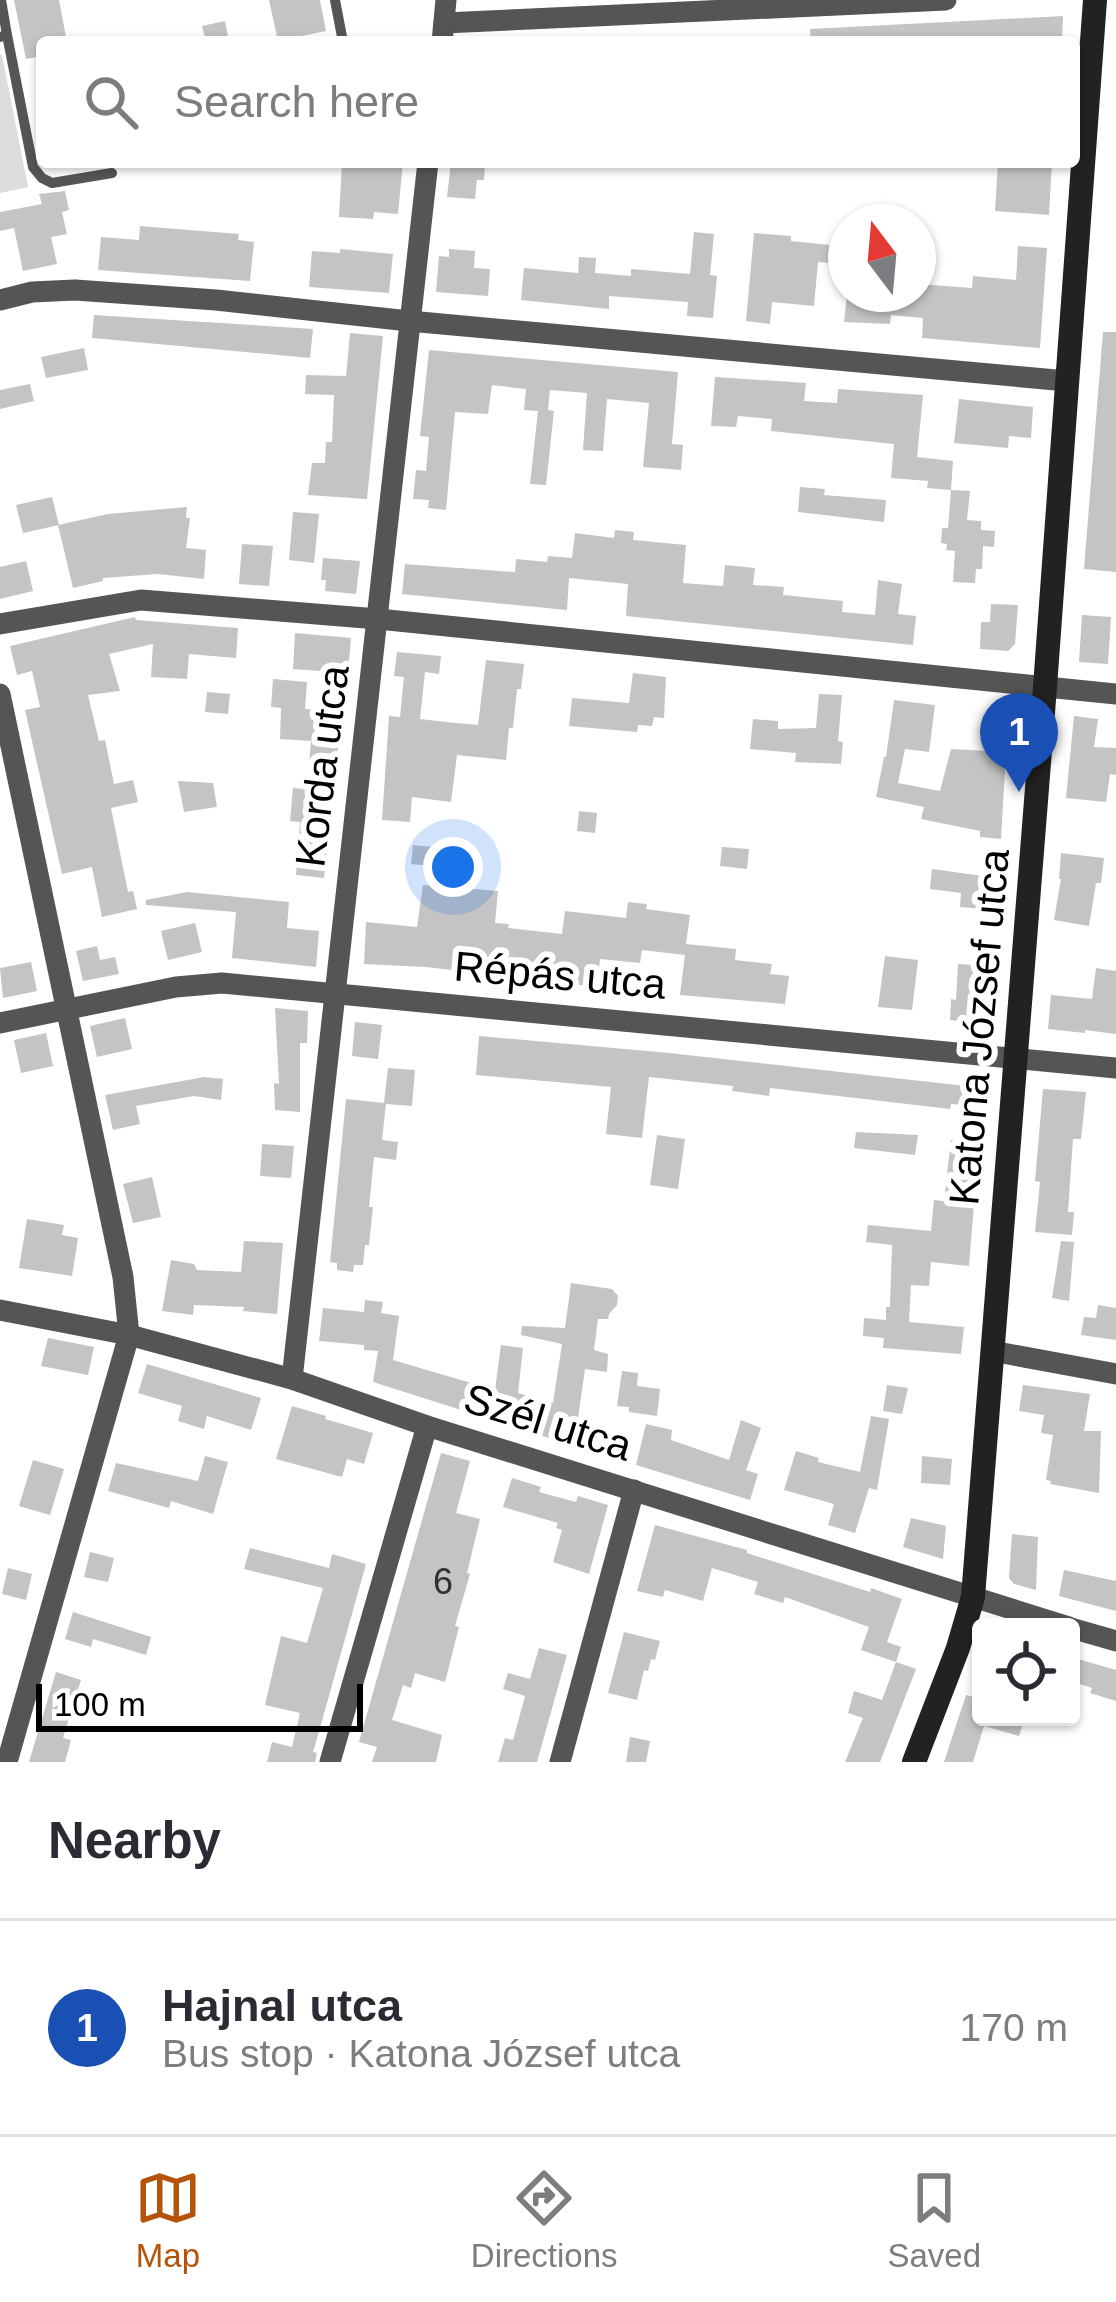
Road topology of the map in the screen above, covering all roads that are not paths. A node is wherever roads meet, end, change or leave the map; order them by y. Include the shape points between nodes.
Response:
1 (1, 0) edge
2 (335, 0) edge
3 (946, 0) edge
4 (1095, 0) edge
5 (835, 3) edge
6 (444, 22) edge
7 (4, 36) edge
8 (343, 36) edge
9 (427, 168) edge
10 (112, 172) dead end
11 (0, 300) edge
12 (409, 321) junction
13 (1067, 381) junction
14 (378, 619) junction
15 (0, 625) edge
16 (1045, 687) junction
17 (0, 694) edge
18 (1116, 694) edge
19 (335, 993) junction
20 (66, 1009) junction
21 (0, 1023) edge
22 (1015, 1058) junction
23 (1116, 1068) edge
24 (0, 1310) edge
25 (129, 1335) junction
26 (992, 1351) junction
27 (1116, 1374) edge
28 (292, 1379) junction
29 (427, 1426) junction
30 (634, 1490) junction
31 (973, 1597) junction
32 (1041, 1618) edge
33 (1080, 1630) edge
34 (1116, 1641) edge
35 (8, 1762) edge
36 (330, 1762) edge
37 (560, 1762) edge
38 (914, 1762) edge

1 - 7 lane
2 - 8 lane
3 - 5 street
4 - 13 street, Katona József utca
5 - 6 street
7 - 10 lane via 33,167 52,183
9 - 12 street, Korda utca
11 - 12 street via 75,290
12 - 13 street
12 - 14 street, Korda utca
13 - 16 street, Katona József utca
14 - 15 street via 141,600
14 - 16 street
14 - 19 street, Korda utca
16 - 18 street
16 - 22 street, Katona József utca
17 - 20 street
19 - 20 street, Répás utca via 222,983
19 - 22 street, Répás utca
19 - 28 street, Korda utca
20 - 21 street, Répás utca
20 - 25 street
22 - 23 street, Répás utca
22 - 26 street, Katona József utca
24 - 25 street, Szél utca
25 - 28 street, Szél utca
25 - 35 street
26 - 27 street
26 - 31 street, Katona József utca
28 - 29 street, Szél utca
29 - 30 street, Szél utca
29 - 36 street
30 - 31 street, Szél utca
30 - 37 street
31 - 32 street, Szél utca
31 - 38 street, Katona József utca
33 - 34 street, Szél utca

